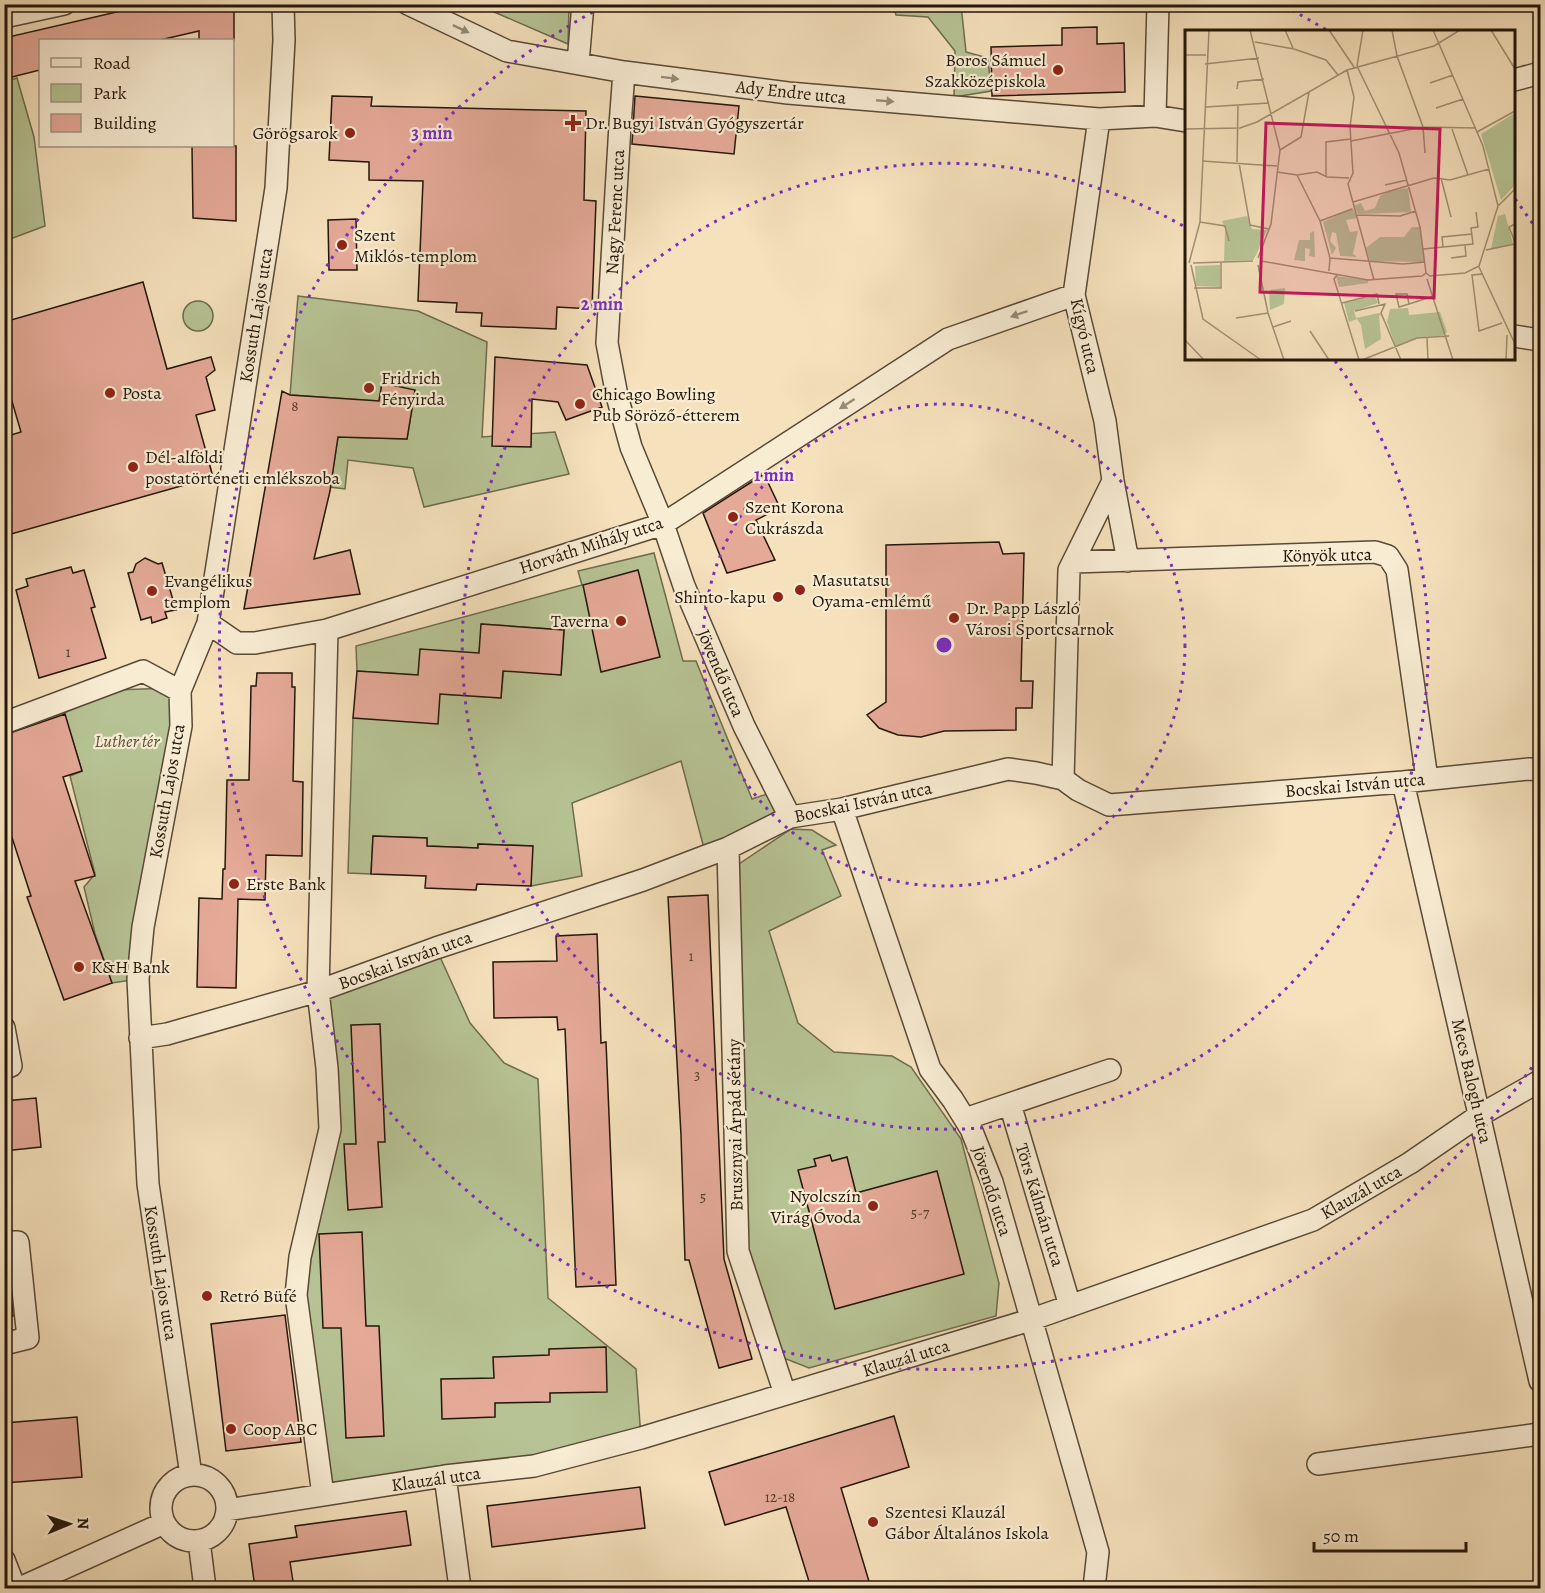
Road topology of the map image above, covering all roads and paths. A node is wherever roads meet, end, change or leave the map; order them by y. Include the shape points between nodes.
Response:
1 (64, 4) edge
2 (283, 4) edge
3 (408, 4) edge
4 (583, 4) edge
5 (1158, 4) edge
6 (4, 17) edge
7 (578, 63) junction
8 (624, 72) junction
9 (1540, 73) edge
10 (1515, 80) edge
11 (1155, 116) junction
12 (1099, 119) junction
13 (1185, 121) edge
14 (1074, 295) junction
15 (1515, 336) edge
16 (1540, 340) edge
17 (1113, 481) junction
18 (663, 524) junction
19 (1128, 561) junction
20 (1073, 562) junction
21 (208, 622) junction
22 (327, 630) junction
23 (180, 691) junction
24 (4, 723) edge
25 (1540, 770) edge
26 (1064, 779) junction
27 (1427, 779) junction
28 (1403, 782) junction
29 (842, 808) junction
30 (790, 817) junction
31 (728, 848) junction
32 (318, 991) junction
33 (4, 1028) edge
34 (140, 1038) junction
35 (4, 1068) edge
36 (1110, 1070) dead end
37 (1540, 1081) edge
38 (1010, 1104) junction
39 (1480, 1114) junction
40 (965, 1119) junction
41 (4, 1242) edge
42 (1070, 1306) junction
43 (1030, 1320) junction
44 (4, 1344) edge
45 (1540, 1381) edge
46 (785, 1394) junction
47 (1540, 1434) edge
48 (1318, 1464) dead end
49 (191, 1475) junction
50 (445, 1476) junction
51 (323, 1495) junction
52 (227, 1510) junction
53 (164, 1523) junction
54 (199, 1541) junction
55 (4, 1560) edge
56 (15, 1588) edge
57 (20, 1588) edge
58 (205, 1588) edge
59 (460, 1588) edge
60 (1094, 1588) edge

1 - 6 street
2 - 21 street, Kossuth Lajos utca via 276,188
3 -> 7 street, Ady Endre utca via 507,51
4 - 7 street
5 - 11 street
7 - 8 street, Ady Endre utca
8 -> 12 street, Ady Endre utca via 788,93
8 - 18 street, Nagy Ferenc utca via 607,343 631,447
9 - 10 street
11 - 12 street, Ady Endre utca
11 - 13 street, Ady Endre utca
12 - 14 street, Kígyó utca
14 - 17 street, Kígyó utca via 1105,421
14 -> 18 street, Horváth Mihály utca via 948,339
15 - 16 street
17 - 19 street, Kígyó utca
17 - 20 street
18 - 22 street, Horváth Mihály utca
18 - 30 street, Jövendő utca via 684,586 744,726
19 - 20 street, Könyök utca
19 - 27 street, Könyök utca via 1375,552 1388,556 1397,570
20 - 26 street via 1069,570
21 - 22 street, Horváth Mihály utca via 237,644
21 - 23 street, Kossuth Lajos utca
22 - 32 street
23 - 24 street via 143,671
23 - 34 street, Kossuth Lajos utca via 181,726 143,927 138,979
25 - 27 street, Bocskai István utca
26 - 28 street, Bocskai István utca via 1109,805
26 - 29 street, Bocskai István utca via 1008,769
27 - 28 street, Bocskai István utca
28 - 39 street, Mecs Balogh utca
29 - 30 street, Bocskai István utca
29 - 40 street, Jövendő utca via 930,1069
30 - 31 street, Bocskai István utca
31 - 32 street, Bocskai István utca
31 - 46 street, Brusznyai Árpád sétány via 738,1251
32 - 34 street, Bocskai István utca
32 - 51 street via 330,1129 300,1257 296,1294
33 - 35 street via 11,1066
34 - 49 street, Kossuth Lajos utca via 148,1184
36 - 38 street
37 - 39 street, Klauzál utca
38 - 40 street
38 - 42 street, Törs Kálmán utca
39 - 42 street, Klauzál utca via 1410,1163 1313,1220
39 - 45 street, Mecs Balogh utca
40 - 43 street, Jövendő utca via 992,1182
41 - 44 street via 18,1242 28,1338
42 - 43 street, Klauzál utca
43 - 46 street, Klauzál utca
43 - 60 street, Jövendő utca via 1098,1552
46 - 50 street, Klauzál utca via 534,1466
47 - 48 street
49 - 52 street via 203,1476 219,1486
49 - 53 street via 176,1480 163,1496 160,1506
50 - 51 street, Klauzál utca
50 - 59 street
51 - 52 street, Klauzál utca
52 - 54 street via 220,1529
53 - 54 street via 182,1540
53 - 57 street
54 - 58 street
55 - 56 street

